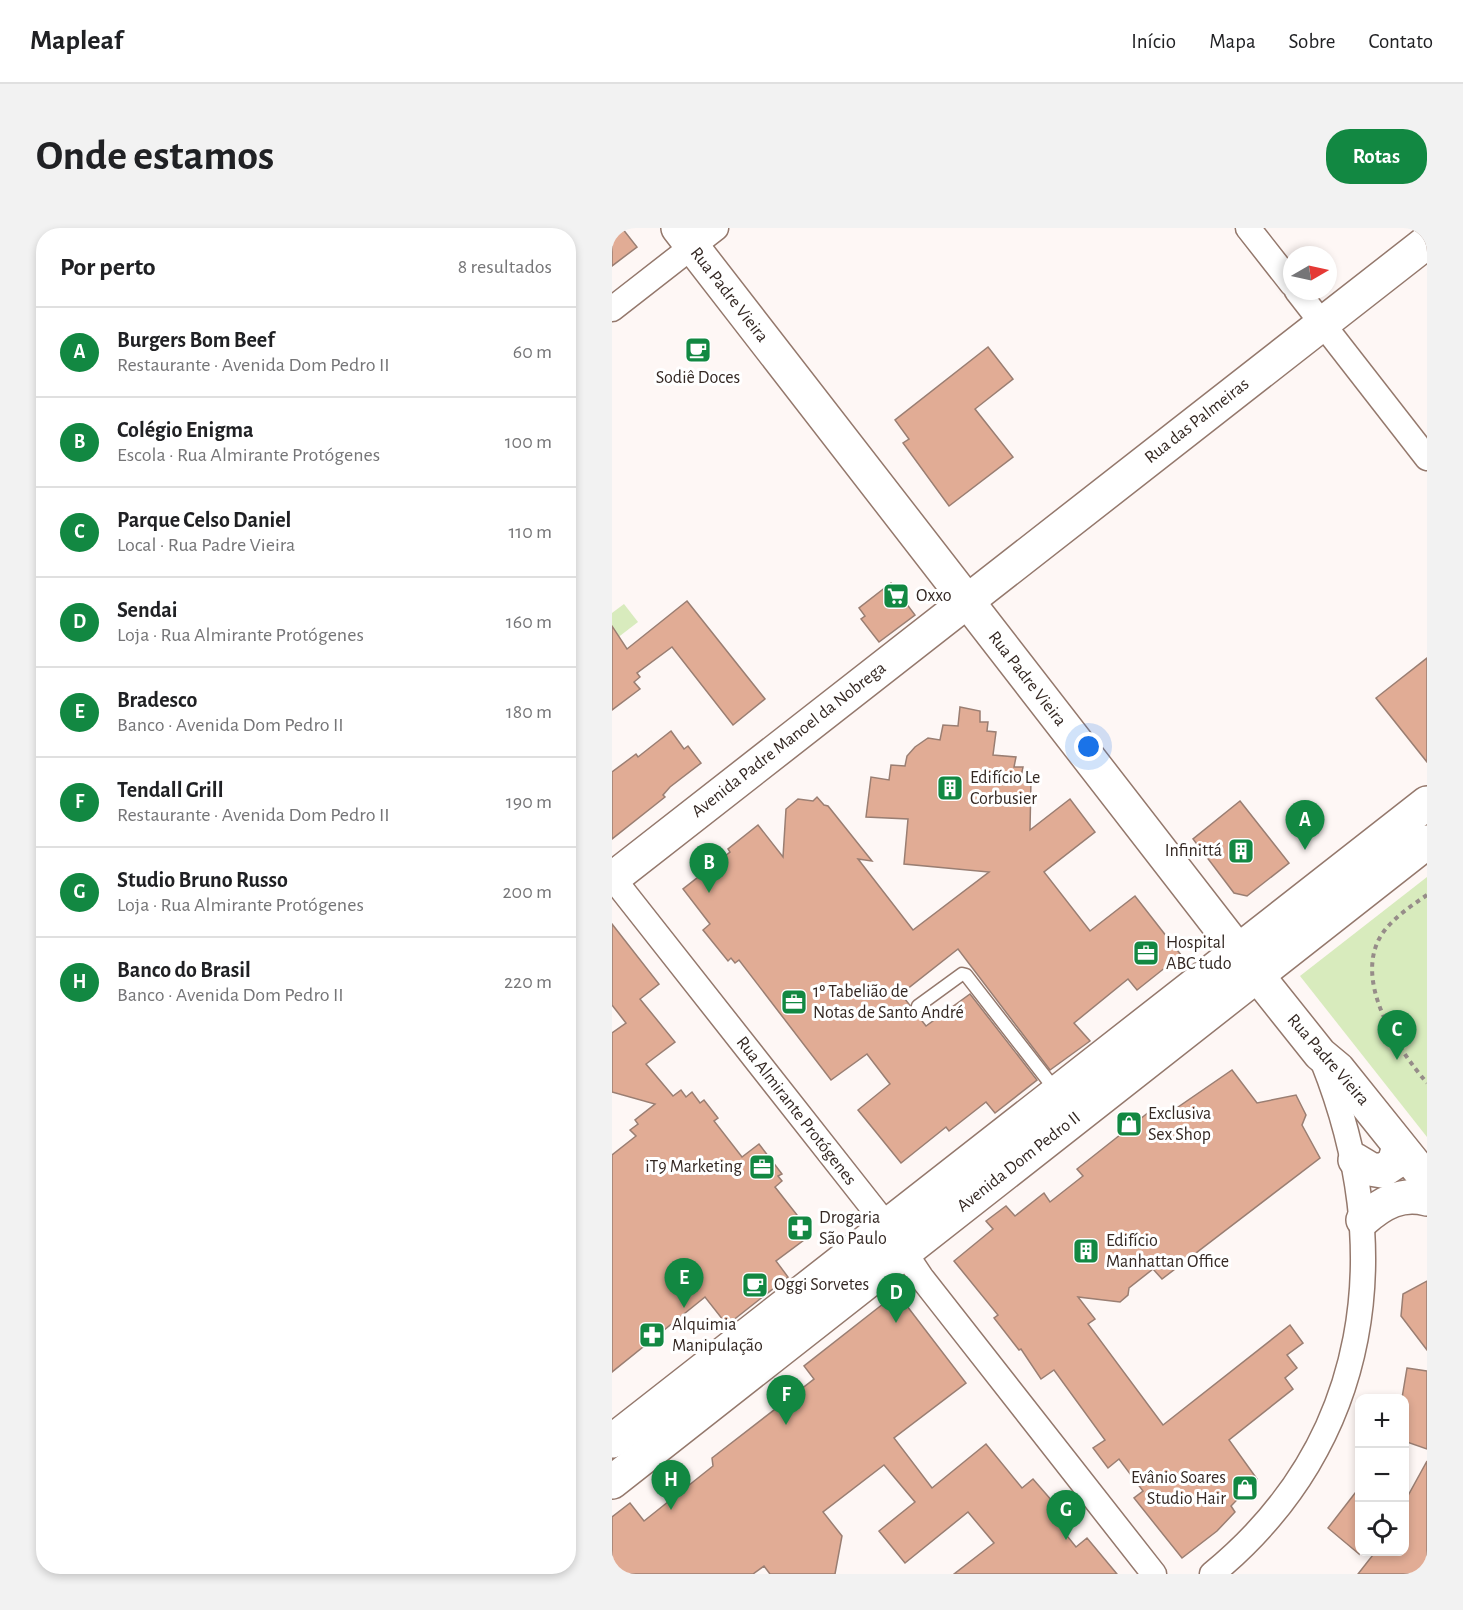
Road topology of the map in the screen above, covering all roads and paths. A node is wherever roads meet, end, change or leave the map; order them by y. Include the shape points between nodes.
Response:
1 (1248, 228) edge
2 (695, 234) edge
3 (1427, 242) edge
4 (1283, 273) edge
5 (1304, 300) edge
6 (612, 309) edge
7 (1322, 324) junction
8 (1427, 458) edge
9 (967, 601) junction
10 (1427, 803) edge
11 (1427, 842) edge
12 (612, 878) edge
13 (1427, 895) edge
14 (1248, 963) junction
15 (918, 1006) dead end
16 (1320, 1054) junction
17 (1427, 1083) edge
18 (1058, 1093) junction
19 (1400, 1146) junction
20 (1355, 1160) junction
21 (1427, 1180) edge
22 (1427, 1199) edge
23 (1363, 1220) junction
24 (895, 1240) junction
25 (612, 1441) edge
26 (612, 1482) edge
27 (1154, 1574) edge
28 (1212, 1574) edge

1 - 4 street
2 - 6 street
2 - 9 main road, Rua Padre Vieira
3 - 7 main road, Rua das Palmeiras
5 - 7 street
7 - 8 street
7 - 9 main road, Rua das Palmeiras
9 - 12 main road, Avenida Padre Manoel da Nobrega
9 - 14 main road, Rua Padre Vieira
10 - 14 main road, Avenida Dom Pedro II
11 - 14 main road, Avenida Dom Pedro II
12 - 24 street, Rua Almirante Protógenes
13 - 17 path via 1382,934 1372,966 1380,1009
14 - 16 main road, Rua Padre Vieira
14 - 18 main road, Avenida Dom Pedro II
14 - 24 main road, Avenida Dom Pedro II
15 - 18 lane via 966,975
16 - 19 main road, Rua Padre Vieira via 1338,1069
16 - 20 street
18 - 24 main road, Avenida Dom Pedro II
19 - 20 main road via 1394,1163 1382,1171
19 - 21 main road, Rua Padre Vieira
20 - 23 street
22 - 23 main road via 1396,1199
23 - 28 street via 1364,1265 1357,1336 1327,1428 1282,1504 1254,1537
24 - 25 main road, Avenida Dom Pedro II
24 - 26 main road, Avenida Dom Pedro II
24 - 27 street, Rua Almirante Protógenes

